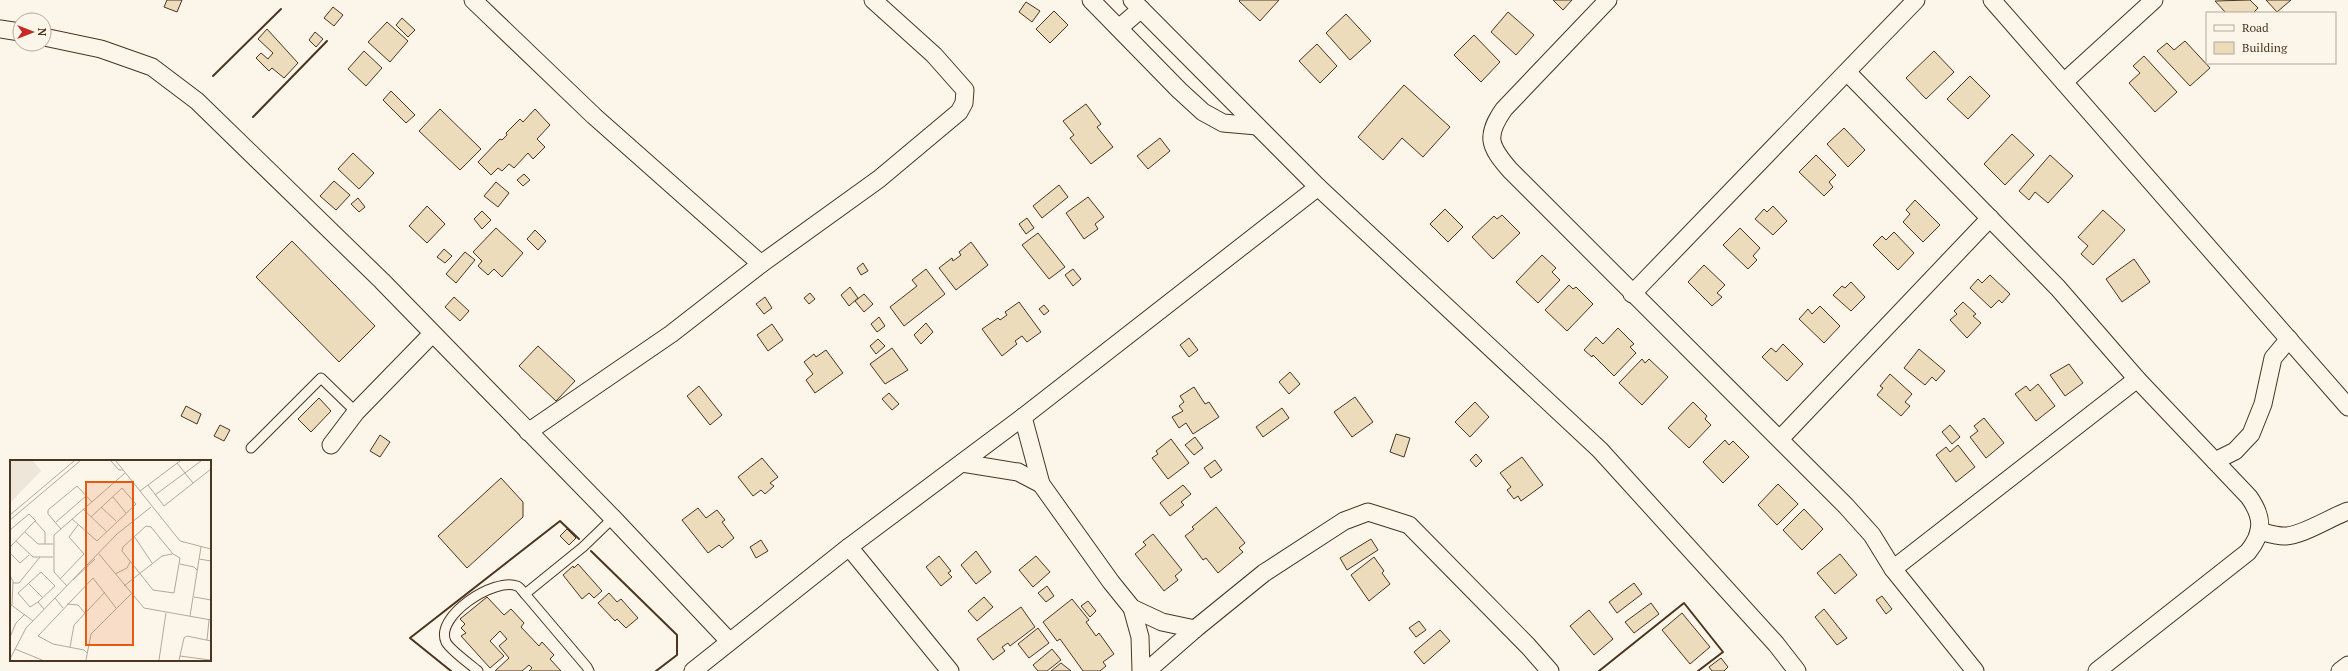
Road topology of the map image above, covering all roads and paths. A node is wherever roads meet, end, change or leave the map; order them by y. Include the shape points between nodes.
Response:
1 (474, 0) edge
2 (873, 0) edge
3 (1091, 0) edge
4 (1608, 0) edge
5 (1916, 0) edge
6 (1992, 0) edge
7 (2151, 1) edge
8 (1136, 5) edge
9 (1119, 28) junction
10 (0, 29) edge
11 (12, 31) edge
12 (52, 39) edge
13 (1847, 72) junction
14 (2064, 82) junction
15 (1257, 126) junction
16 (1318, 187) junction
17 (1990, 218) junction
18 (761, 264) junction
19 (1632, 294) junction
20 (432, 334) junction
21 (2289, 339) junction
22 (2138, 379) junction
23 (2348, 407) edge
24 (356, 412) junction
25 (1023, 417) junction
26 (528, 432) junction
27 (1781, 438) junction
28 (331, 445) dead end
29 (251, 448) dead end
30 (2215, 461) junction
31 (962, 463) junction
32 (1041, 484) junction
33 (2348, 510) edge
34 (613, 518) junction
35 (2259, 531) junction
36 (848, 547) junction
37 (1893, 569) junction
38 (525, 594) junction
39 (1132, 608) junction
40 (1195, 629) junction
41 (729, 641) junction
42 (2348, 665) edge
43 (478, 671) edge
44 (588, 671) edge
45 (693, 671) edge
46 (950, 671) edge
47 (1141, 671) edge
48 (1147, 671) edge
49 (1550, 671) edge
50 (1797, 671) edge
51 (1975, 671) edge
52 (2097, 671) edge
53 (2340, 671) edge

1 - 18 street via 594,116
2 - 18 street via 934,55 965,90 964,103 959,112 879,179
3 - 9 street
4 - 19 street via 1504,109 1494,122 1491,136 1492,147 1504,164
5 - 13 street
6 - 14 street
7 - 14 street
8 - 9 street
8 - 15 street
9 - 15 street via 1204,112 1223,123
10 - 11 street
12 - 20 street via 129,58 152,67 177,84 382,281
13 - 17 street
13 - 19 street
14 - 21 street
15 - 16 street
16 - 25 street
16 - 50 street via 1600,450 1776,644
17 - 22 street via 2058,288
17 - 27 street
18 - 26 street via 671,334
19 - 27 street
20 - 24 street
20 - 26 street
21 - 23 street
21 - 30 street via 2273,358 2263,404 2251,434 2235,451
22 - 30 street
22 - 37 street
24 - 28 street
24 - 29 lane via 321,378
25 - 31 street
25 - 32 street
26 - 34 street
27 - 37 street via 1872,535
30 - 35 street via 2258,510
31 - 32 street via 1018,472
31 - 36 street
32 - 39 street via 1086,550
33 - 35 street via 2316,526 2285,536
34 - 38 lane via 583,547
34 - 41 street
35 - 52 street via 2256,542 2248,552
36 - 41 street
36 - 46 street
37 - 51 street
38 - 43 lane via 517,586 504,585 487,591 472,598 446,625 446,643
38 - 44 lane
39 - 40 street via 1162,622
39 - 47 street via 1140,637
40 - 48 street
40 - 49 street via 1264,573 1344,521 1368,512 1409,525
41 - 45 street
42 - 53 street

